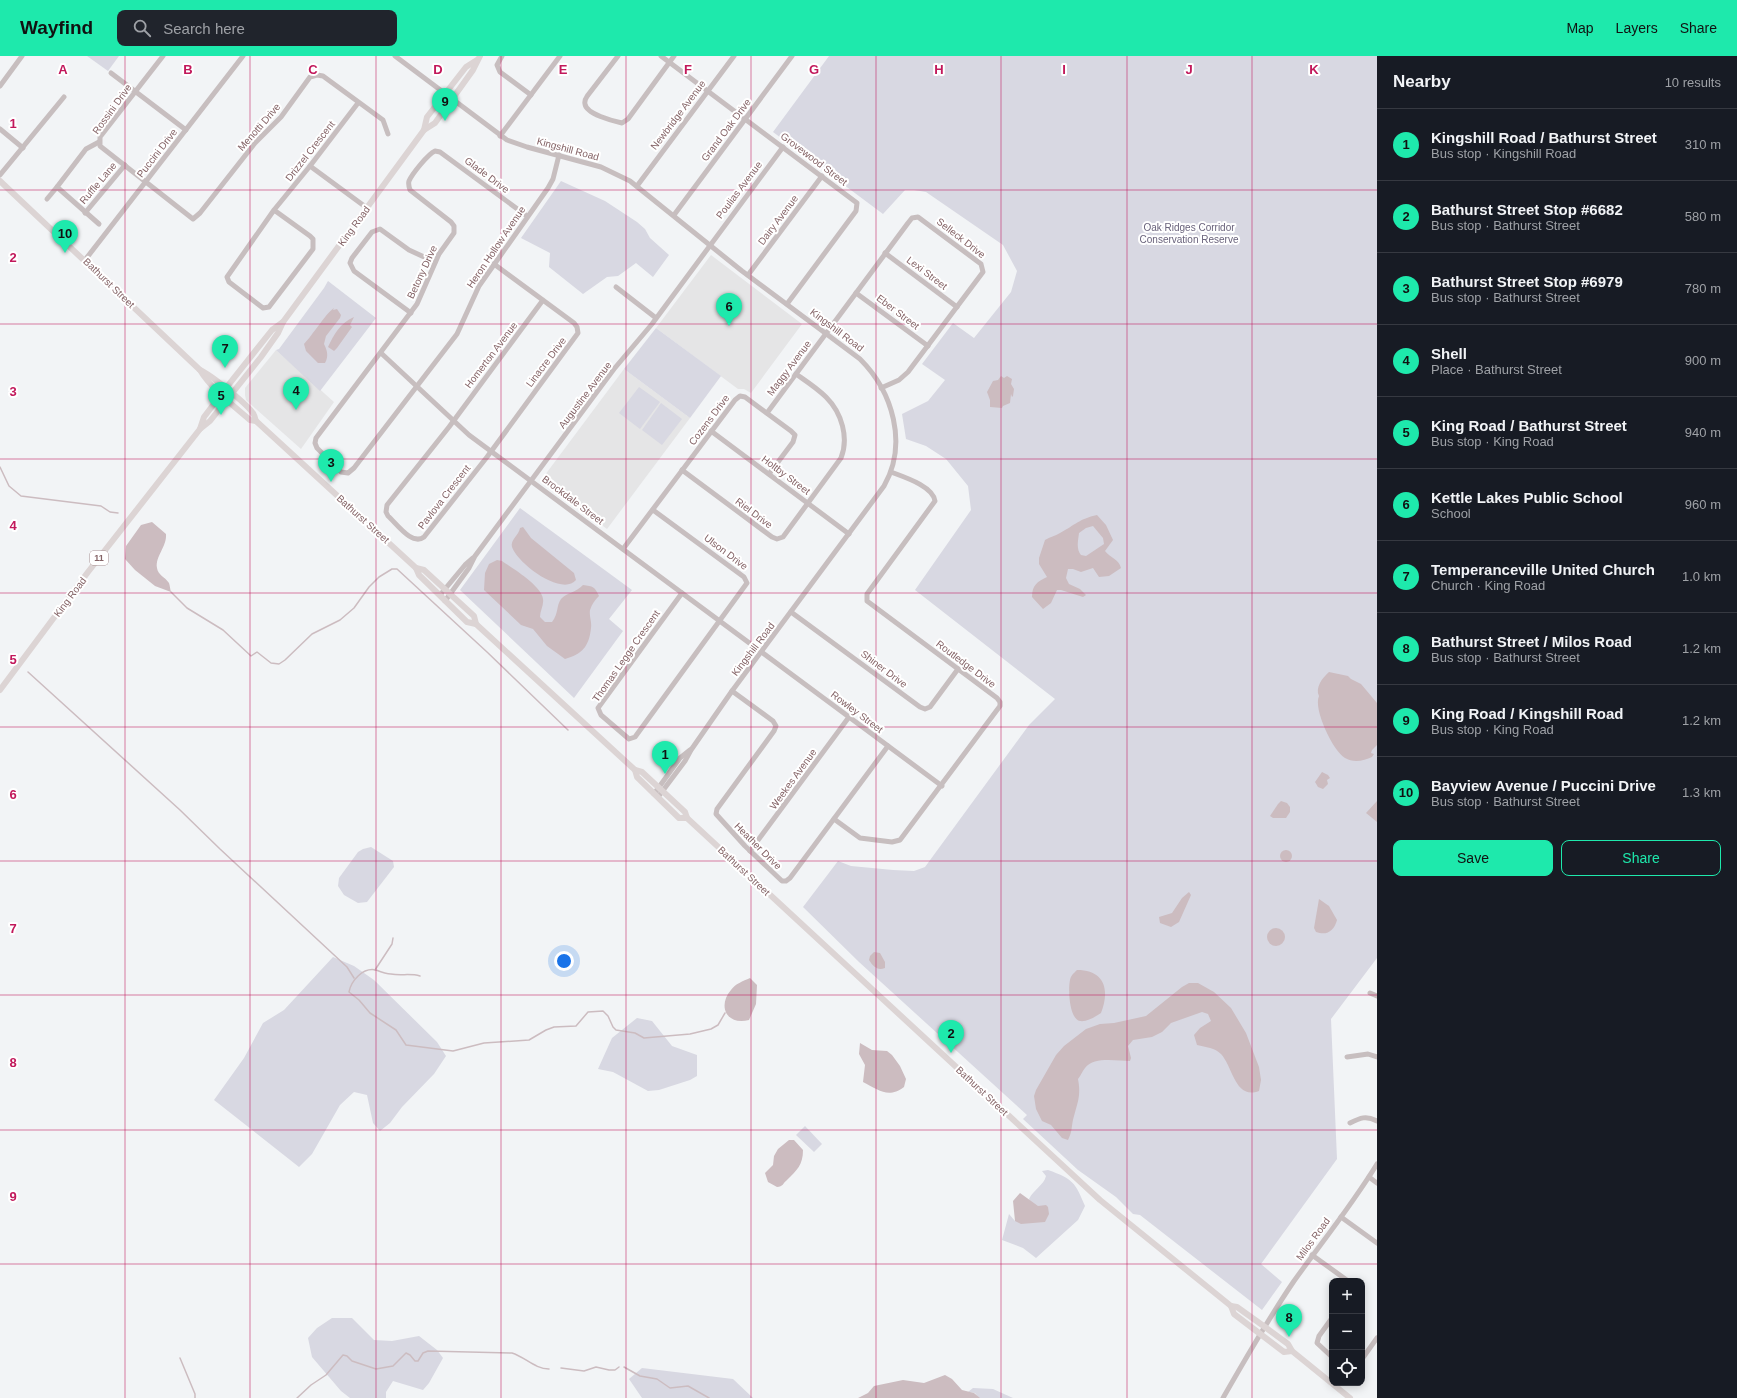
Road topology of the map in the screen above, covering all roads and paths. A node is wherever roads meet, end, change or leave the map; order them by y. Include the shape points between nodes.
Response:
1 (22, 56) edge
2 (163, 56) edge
3 (243, 56) edge
4 (395, 56) edge
5 (502, 56) edge
6 (560, 56) edge
7 (618, 56) edge
8 (661, 56) edge
9 (674, 56) edge
10 (734, 56) edge
11 (792, 56) edge
12 (478, 58) edge
13 (670, 62) junction
14 (111, 73) dead end
15 (0, 86) edge
16 (136, 91) junction
17 (708, 91) junction
18 (446, 94) junction
19 (530, 95) junction
20 (64, 97) dead end
21 (453, 99) junction
22 (358, 103) junction
23 (745, 119) junction
24 (0, 129) edge
25 (186, 130) junction
26 (424, 130) junction
27 (388, 134) dead end
28 (500, 136) junction
29 (99, 142) junction
30 (783, 147) junction
31 (23, 148) junction
32 (435, 151) joint
33 (559, 155) junction
34 (125, 165) junction
35 (310, 166) junction
36 (0, 175) edge
37 (822, 176) junction
38 (0, 181) edge
39 (146, 182) junction
40 (637, 186) junction
41 (57, 187) junction
42 (47, 199) dead end
43 (368, 208) junction
44 (274, 210) junction
45 (85, 213) junction
46 (674, 215) junction
47 (527, 216) junction
48 (99, 224) dead end
49 (710, 245) junction
50 (885, 254) junction
51 (85, 260) junction
52 (435, 262) junction
53 (494, 264) junction
54 (748, 275) junction
55 (616, 287) dead end
56 (856, 292) junction
57 (543, 300) junction
58 (787, 304) junction
59 (957, 307) junction
60 (411, 313) junction
61 (656, 318) junction
62 (283, 322) junction
63 (826, 333) junction
64 (928, 346) junction
65 (381, 353) junction
66 (200, 370) junction
67 (796, 374) junction
68 (417, 387) junction
69 (226, 388) junction
70 (881, 388) junction
71 (221, 394) junction
72 (232, 394) junction
73 (227, 400) junction
74 (767, 413) junction
75 (453, 421) junction
76 (256, 422) junction
77 (200, 428) junction
78 (711, 431) junction
79 (491, 451) junction
80 (682, 470) junction
81 (891, 472) junction
82 (769, 474) junction
83 (532, 481) junction
84 (808, 503) junction
85 (653, 510) junction
86 (849, 534) junction
87 (623, 549) junction
88 (416, 568) junction
89 (448, 591) junction
90 (682, 593) junction
91 (440, 596) junction
92 (445, 600) junction
93 (792, 612) junction
94 (721, 621) junction
95 (476, 624) junction
96 (762, 652) junction
97 (958, 669) junction
98 (0, 690) edge
99 (732, 691) junction
100 (849, 717) junction
101 (888, 746) junction
102 (635, 770) junction
103 (942, 786) junction
104 (660, 790) junction
105 (656, 796) junction
106 (687, 818) junction
107 (834, 819) junction
108 (750, 851) junction
109 (1370, 993) dead end
110 (1377, 996) edge
111 (1347, 1057) dead end
112 (1377, 1057) edge
113 (1377, 1121) edge
114 (1350, 1124) dead end
115 (1377, 1164) edge
116 (1369, 1177) junction
117 (1377, 1183) edge
118 (1341, 1217) junction
119 (1377, 1243) edge
120 (1312, 1255) junction
121 (1344, 1278) edge
122 (1231, 1306) junction
123 (1329, 1322) edge
124 (1265, 1326) junction
125 (1260, 1334) junction
126 (1377, 1338) edge
127 (1292, 1351) junction
128 (1329, 1353) edge
129 (1365, 1355) edge
130 (1223, 1398) edge
131 (1350, 1398) edge

1 - 15 street
2 - 16 street, Rossini Drive
3 - 25 street, Puccini Drive
4 - 18 street, Kingshill Road
5 - 19 street via 497,65 500,72
6 - 19 street
7 - 13 street via 588,95 585,104 593,113 622,123 628,119
8 - 13 street, Grovewood Street
9 - 13 street
10 - 17 street, Newbridge Avenue
11 - 23 street, Grand Oak Drive
12 - 18 main road, King Road / 11 via 466,67
12 - 21 main road, King Road / 11
13 - 17 street, Grovewood Street
14 - 16 street
16 - 25 street
16 - 29 street, Rossini Drive via 100,137
17 - 23 street, Grovewood Street
17 - 40 street, Newbridge Avenue
18 - 21 street, Kingshill Road
18 - 26 main road, King Road / 11 via 427,117
19 - 28 street
20 - 31 street
21 - 26 main road, King Road / 11 via 435,123
21 - 28 street, Kingshill Road
22 - 27 street, Menotti Drive via 382,120
22 - 35 street, Drizzel Crescent
22 - 39 street, Menotti Drive via 323,76 310,77 280,117 255,143 193,219
23 - 30 street, Grovewood Street
23 - 46 street, Grand Oak Drive
24 - 31 street
25 - 39 street, Puccini Drive
26 - 43 main road, King Road / 11
28 - 33 street, Kingshill Road via 522,146
29 - 34 street, Rossini Drive via 100,146
29 - 41 street via 86,149
30 - 37 street, Grovewood Street
30 - 49 street, Poulias Avenue
31 - 36 street
32 - 47 street, Glade Drive via 444,154
32 - 52 street, Betony Drive via 429,154 410,179 408,186 454,226 454,233
33 - 40 street, Kingshill Road via 601,167
33 - 47 street, Heron Hollow Avenue via 550,184
34 - 39 street, Rossini Drive
34 - 45 street, Ruffle Lane
35 - 43 street
35 - 44 street, Drizzel Crescent
37 - 54 street, Dairy Avenue
37 - 58 street, Grovewood Street via 852,198 858,206
38 - 51 main road, Bathurst Street
39 - 51 street, Puccini Drive
40 - 46 street, Kingshill Road
41 - 42 street
41 - 45 street, Ruffle Lane
43 - 62 main road, King Road / 11
44 - 44 street, Drizzel Crescent via 227,277 229,282 263,308 269,307 313,249 314,239
45 - 48 street, Ruffle Lane
46 - 49 street, Kingshill Road
47 - 53 street, Heron Hollow Avenue
49 - 54 street, Kingshill Road
49 - 61 street, Augustine Avenue
50 - 56 street, Selleck Drive
50 - 59 street, Lexi Street
50 - 59 street, Selleck Drive via 912,218 924,222 982,266 981,274
51 - 66 main road, Bathurst Street
52 - 60 street, Betony Drive via 421,297
52 - 60 street via 409,250 380,229 372,232 351,260 354,271
53 - 57 street, Linacre Drive
53 - 68 street, Heron Hollow Avenue via 477,289 459,330
54 - 58 street, Kingshill Road
55 - 61 street
56 - 63 street, Selleck Drive
56 - 64 street, Eber Street
57 - 75 street, Homerton Avenue
57 - 79 street, Linacre Drive via 576,326 578,333
58 - 63 street, Kingshill Road
59 - 64 street, Selleck Drive
60 - 65 street, Betony Drive
61 - 83 street, Augustine Avenue via 614,369
62 - 69 main road, King Road / 11 via 272,330
62 - 72 main road, King Road / 11 via 278,333
63 - 67 street, Maggy Avenue
63 - 70 street, Kingshill Road via 860,359
64 - 70 street, Selleck Drive via 904,376
65 - 68 street, Brockdale Street
65 - 68 street, Betony Drive via 316,438 316,446 341,472 352,471
66 - 69 main road, Bathurst Street
66 - 71 main road, Bathurst Street via 206,380
67 - 74 street, Maggy Avenue
67 - 84 street via 830,402 845,436 841,458
68 - 75 street, Brockdale Street
69 - 71 main road, King Road / 11
69 - 72 main road, Bathurst Street
70 - 81 street, Kingshill Road via 893,415 896,430 896,454
71 - 73 main road, Bathurst Street
71 - 77 main road, King Road / 11 via 204,417
72 - 73 main road, King Road / 11
72 - 76 main road, Bathurst Street via 254,415
73 - 76 main road, Bathurst Street via 250,420
73 - 77 main road, King Road / 11 via 210,421
74 - 78 street, Cozens Drive via 745,396 740,396
74 - 82 street, Cozens Drive via 793,432 795,437
75 - 79 street, Brockdale Street
75 - 79 street, Pavlova Crescent via 387,507 388,516 412,539 419,540 424,537
76 - 88 main road, Bathurst Street
77 - 98 main road, King Road / 11
78 - 80 street, Cozens Drive
78 - 82 street, Holtby Street
79 - 83 street, Brockdale Street
80 - 84 street, Riel Drive via 777,539 783,537
80 - 85 street, Cozens Drive
81 - 86 street, Kingshill Road via 880,492
81 - 97 street, Routledge Drive via 919,484 933,496 935,502 866,598 869,603
82 - 84 street, Holtby Street
83 - 87 street, Brockdale Street
83 - 89 street, Augustine Avenue via 475,556 469,568
84 - 86 street, Holtby Street
85 - 87 street, Cozens Drive
85 - 94 street, Ulson Drive via 746,579 747,586
86 - 93 street, Kingshill Road
87 - 90 street, Brockdale Street
88 - 89 main road, Bathurst Street via 424,570
88 - 91 main road, Bathurst Street via 419,575
89 - 91 street, Augustine Avenue
89 - 92 street, Augustine Avenue
89 - 95 main road, Bathurst Street via 474,616
90 - 94 street, Brockdale Street
90 - 94 street, Thomas Legge Crescent via 599,705 599,713 629,739 635,737
91 - 92 main road, Bathurst Street
92 - 95 main road, Bathurst Street via 467,622
93 - 96 street, Kingshill Road
93 - 97 street, Shiner Drive via 925,709 930,707
94 - 96 street, Brockdale Street
95 - 102 main road, Bathurst Street
96 - 99 street, Kingshill Road
96 - 100 street, Rowley Street
97 - 103 street, Routledge Drive via 997,698 1000,706
99 - 104 street, Kingshill Road via 685,761
99 - 108 street, Heather Drive via 773,721 776,726 716,812 720,820
100 - 101 street, Rowley Street
100 - 108 street, Weekes Avenue
101 - 103 street, Rowley Street
101 - 107 street, Heather Drive
102 - 104 main road, Bathurst Street via 642,772
102 - 105 main road, Bathurst Street via 636,777
103 - 107 street, Routledge Drive via 902,838 895,842 860,838
104 - 105 street, Kingshill Road
104 - 106 main road, Bathurst Street via 685,812
105 - 106 main road, Bathurst Street via 679,818
106 - 122 main road, Bathurst Street via 1100,1200
107 - 108 street, Heather Drive via 786,881 779,879
109 - 110 street
111 - 112 street via 1368,1054
113 - 114 street via 1367,1117
115 - 116 street, Milos Road
116 - 117 street
116 - 118 street, Milos Road
118 - 119 street
118 - 120 street, Milos Road
120 - 121 street
120 - 124 street, Milos Road
122 - 124 main road, Bathurst Street via 1237,1307
122 - 125 main road, Bathurst Street via 1234,1314
123 - 128 street via 1317,1343
124 - 125 street, Milos Road
124 - 127 main road, Bathurst Street via 1288,1344
125 - 127 main road, Bathurst Street via 1284,1352
125 - 130 street, Milos Road
126 - 129 street
127 - 131 main road, Bathurst Street

